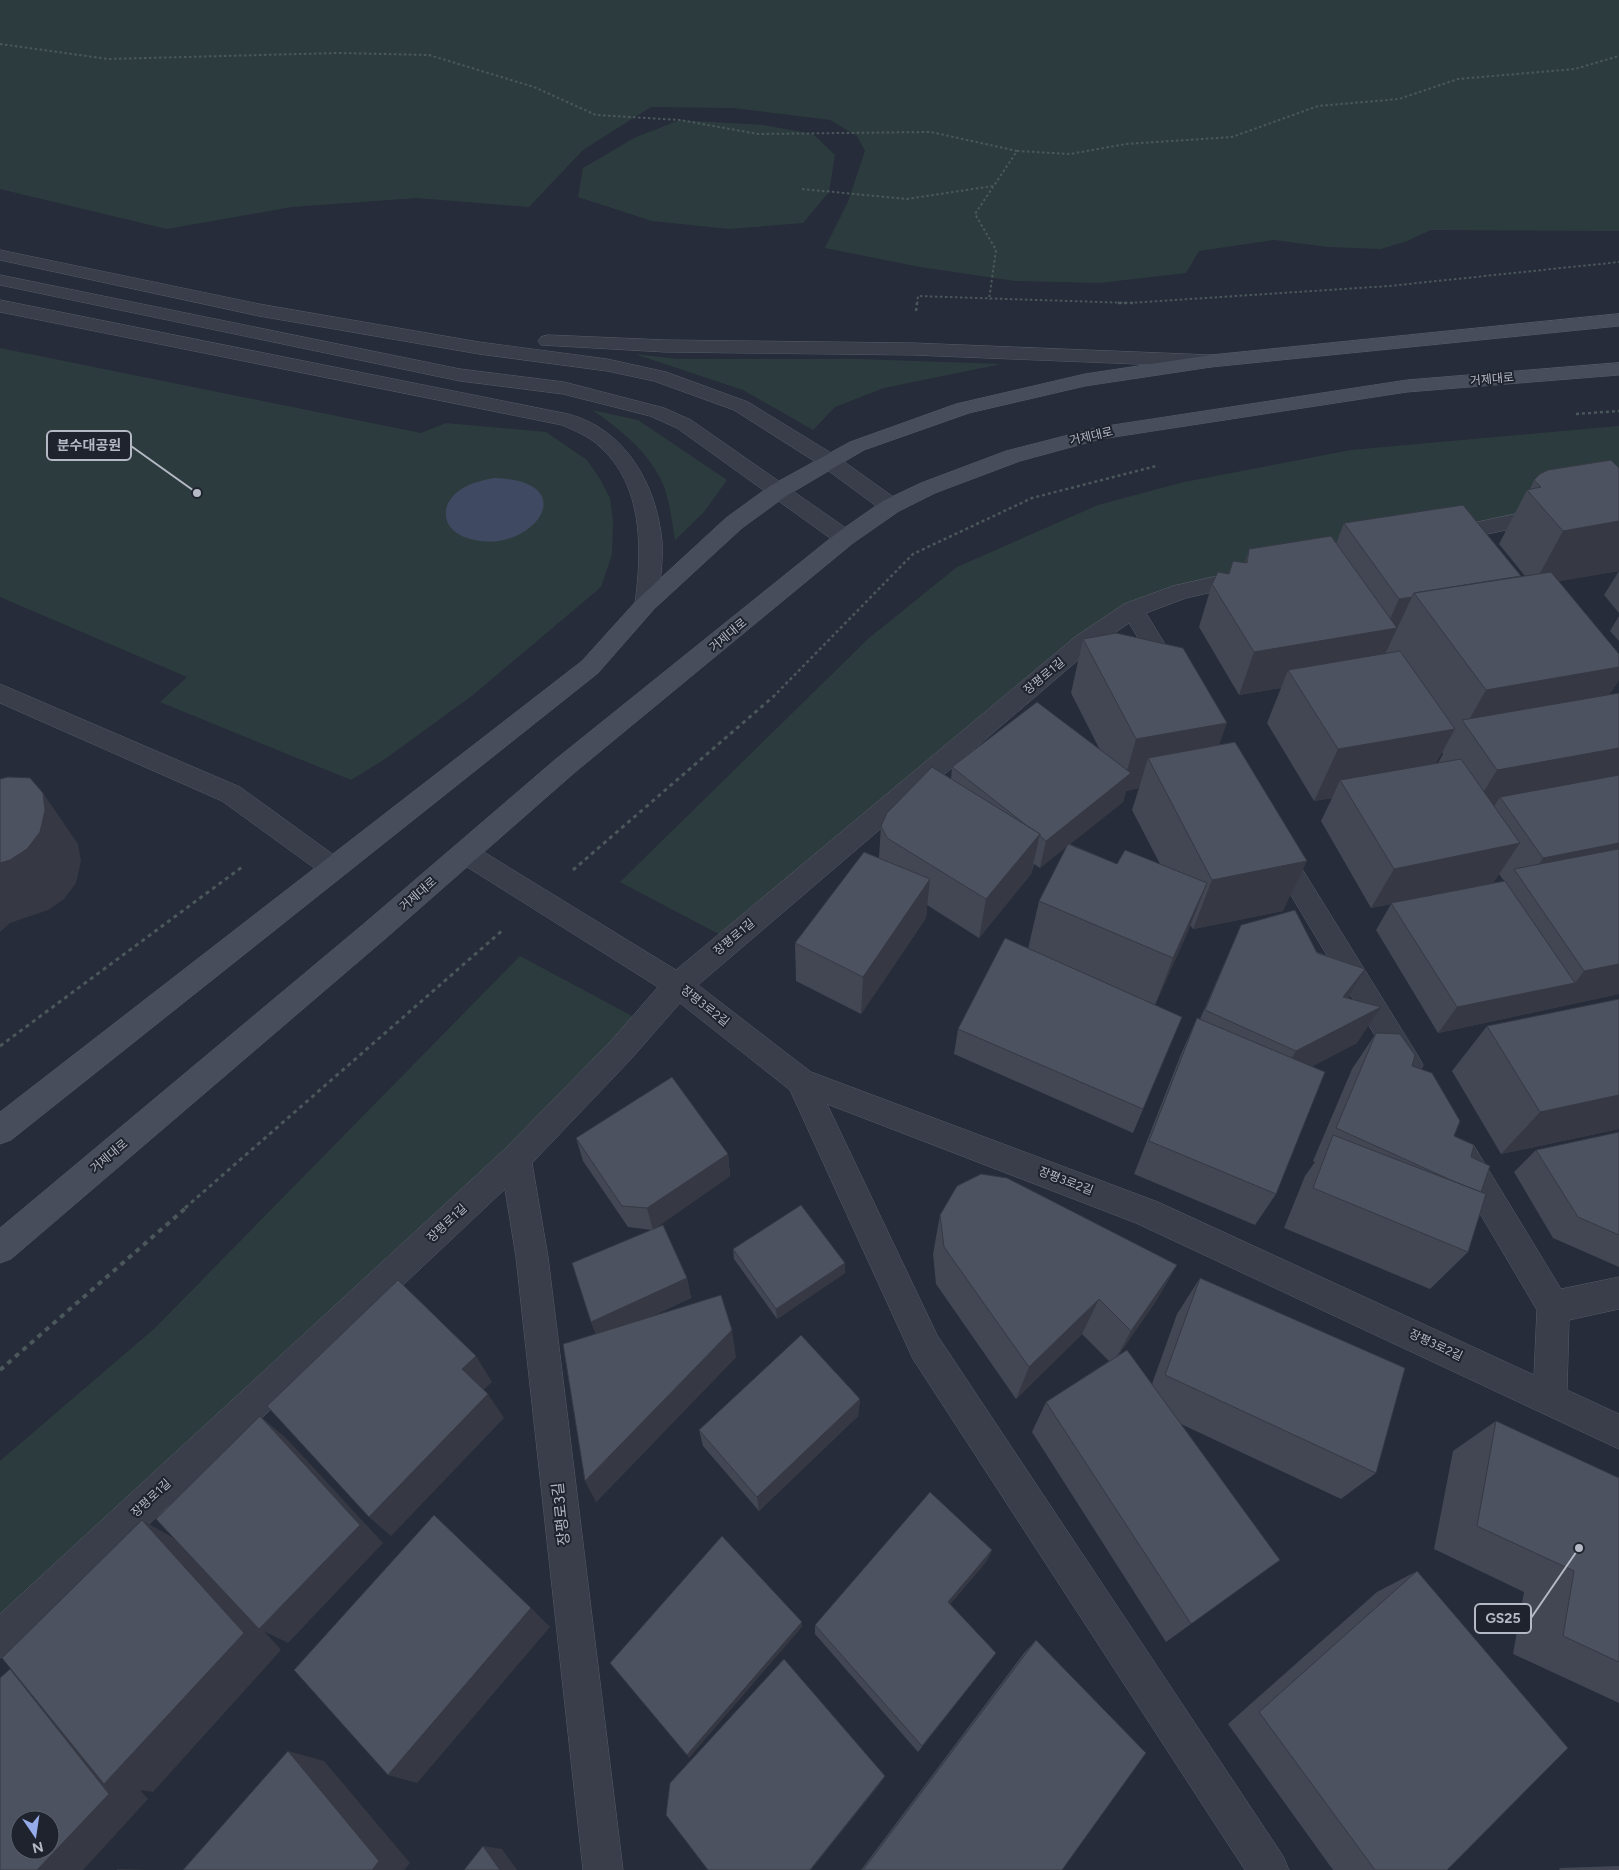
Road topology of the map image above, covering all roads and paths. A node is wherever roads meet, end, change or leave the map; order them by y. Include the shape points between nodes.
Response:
1 (0, 44) edge
2 (1619, 56) edge
3 (1017, 150) junction
4 (994, 186) junction
5 (802, 189) dead end
6 (0, 255) edge
7 (1619, 262) edge
8 (0, 280) edge
9 (918, 296) dead end
10 (989, 300) junction
11 (0, 306) edge
12 (1619, 320) edge
13 (405, 334) junction
14 (1211, 361) junction
15 (1619, 369) edge
16 (1619, 411) edge
17 (1570, 414) dead end
18 (829, 461) junction
19 (1156, 466) dead end
20 (778, 491) junction
21 (1619, 499) edge
22 (890, 506) junction
23 (845, 538) junction
24 (1423, 541) edge
25 (1268, 573) edge
26 (646, 604) junction
27 (1132, 610) junction
28 (0, 693) edge
29 (1183, 694) edge
30 (1264, 828) edge
31 (465, 853) junction
32 (242, 867) dead end
33 (334, 868) junction
34 (539, 900) junction
35 (678, 985) junction
36 (0, 1046) edge
37 (801, 1081) junction
38 (1421, 1086) edge
39 (0, 1130) edge
40 (1451, 1137) edge
41 (516, 1159) junction
42 (0, 1248) edge
43 (1619, 1293) edge
44 (1553, 1307) junction
45 (0, 1370) edge
46 (1550, 1398) junction
47 (1619, 1432) edge
48 (0, 1639) edge
49 (603, 1870) edge
50 (1269, 1870) edge

1 - 3 path via 108,59 338,53 429,55 534,88 596,115 680,120 758,134 931,132
2 - 3 path via 1575,69 1458,79 1399,99 1318,106 1232,137 1126,144 1070,154
3 - 4 path
4 - 5 path via 907,199
4 - 10 path via 975,214 996,250
6 - 13 street via 259,310
7 - 10 path via 1389,286 1129,303
8 - 20 street via 460,375 564,388 618,401 684,424
9 - 10 path
11 - 26 street via 575,423 606,441 634,478 650,533
12 - 14 main road
13 - 14 street via 665,346 913,349
13 - 18 street via 659,376 742,406
14 - 18 main road via 1085,380 963,408 857,446
15 - 22 main road, 거제대로 via 1407,386 1100,433 1013,456
16 - 17 path
18 - 20 main road
18 - 22 street
19 - 34 path via 1032,498 913,554 785,687
20 - 23 street
20 - 26 main road via 734,523
21 - 24 street via 1467,541
22 - 23 main road, 거제대로
23 - 31 main road, 거제대로 via 565,766
25 - 27 street, 장평로1길 via 1181,591
26 - 33 main road via 590,667
27 - 29 street
27 - 35 street, 장평로1길 via 1083,643
28 - 33 street via 231,794
30 - 38 street
31 - 34 street, 장평3로2길
31 - 42 main road, 거제대로
32 - 36 path
33 - 39 main road
34 - 35 street, 장평3로2길
34 - 45 path via 467,959
35 - 37 street, 장평3로2길
35 - 41 street, 장평로1길 via 621,1050
37 - 46 street, 장평3로2길 via 1146,1212
37 - 50 street via 925,1347
40 - 44 street
41 - 48 street, 장평로1길
41 - 49 street, 장평로3길 via 532,1256
43 - 44 street
44 - 46 street
46 - 47 street, 장평3로2길

